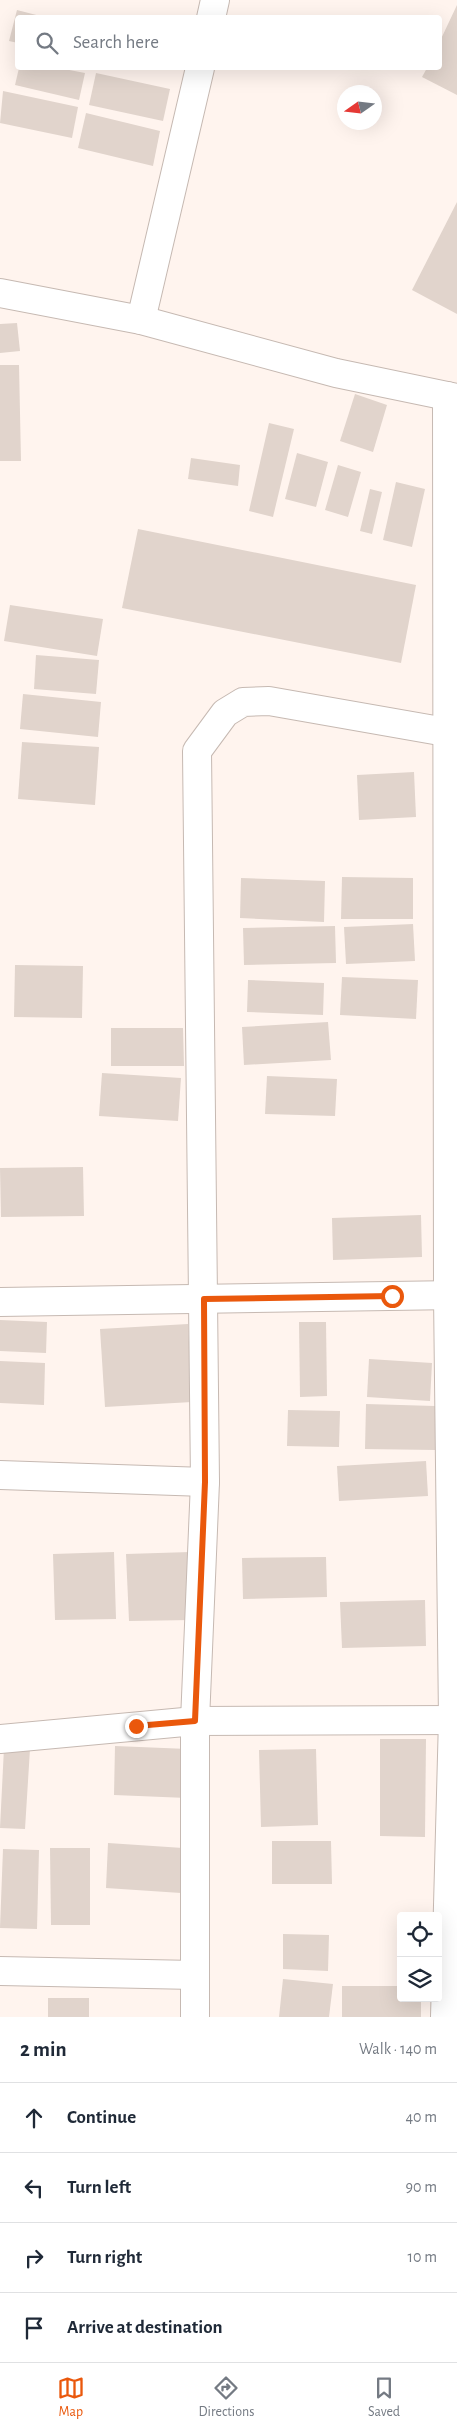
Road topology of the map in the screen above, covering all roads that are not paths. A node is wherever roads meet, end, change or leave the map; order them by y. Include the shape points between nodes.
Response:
1 (215, 0) edge
2 (212, 15) edge
3 (200, 70) edge
4 (0, 294) edge
5 (141, 320) junction
6 (452, 397) edge
7 (452, 734) edge
8 (452, 1295) edge
9 (204, 1299) junction
10 (0, 1302) edge
11 (0, 1475) edge
12 (205, 1482) junction
13 (455, 1720) edge
14 (195, 1721) junction
15 (0, 1738) edge
16 (0, 1971) edge
17 (195, 1975) junction
18 (195, 2017) edge
19 (445, 2017) edge

1 - 2 street
3 - 5 street
4 - 5 street
5 - 6 street via 336,373
6 - 7 street
7 - 8 street
7 - 9 street via 269,701 243,702 224,713 197,751
8 - 9 street
8 - 13 street
9 - 10 street
9 - 12 street
11 - 12 street
12 - 14 street
13 - 14 street
13 - 19 street
14 - 15 street
14 - 17 street
16 - 17 street
17 - 18 street

